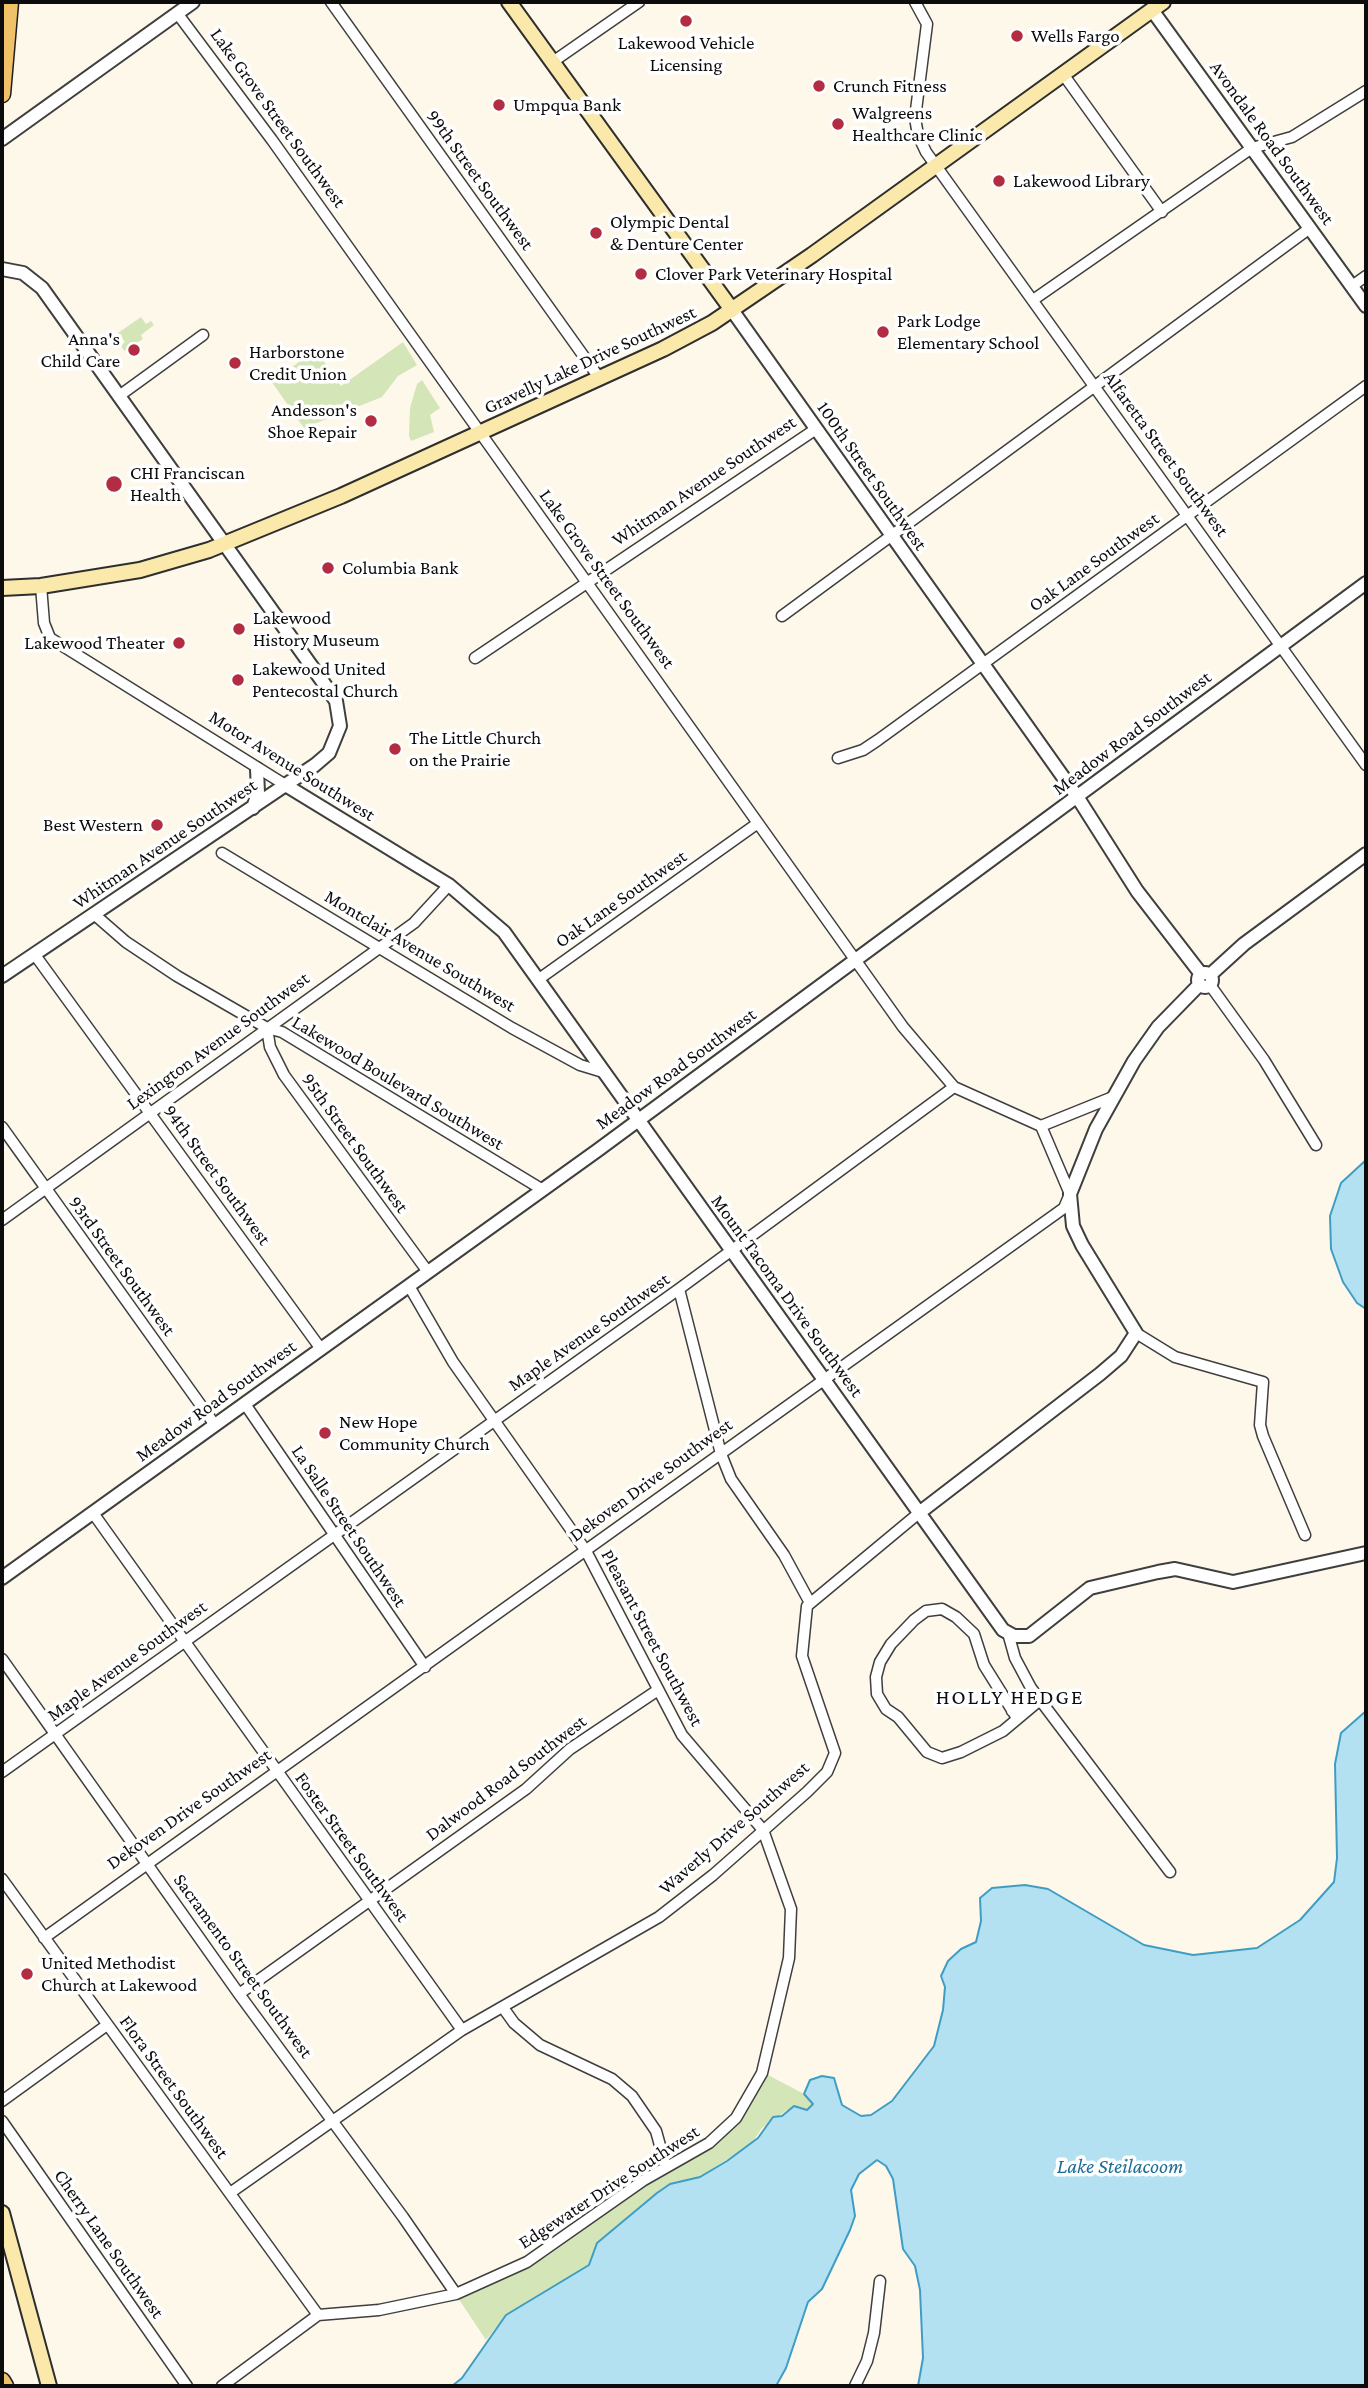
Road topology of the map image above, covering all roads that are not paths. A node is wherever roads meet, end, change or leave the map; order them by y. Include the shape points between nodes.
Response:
1 (10, 2) edge
2 (193, 2) edge
3 (331, 2) edge
4 (509, 2) edge
5 (639, 2) edge
6 (915, 2) edge
7 (1154, 5) edge
8 (177, 13) junction
9 (554, 61) junction
10 (1063, 74) junction
11 (1366, 91) edge
12 (2, 94) edge
13 (2, 139) edge
14 (1252, 148) junction
15 (936, 165) junction
16 (1162, 212) junction
17 (1310, 228) junction
18 (2, 269) edge
19 (1366, 276) edge
20 (1352, 286) junction
21 (1033, 300) junction
22 (1366, 306) edge
23 (732, 310) junction
24 (203, 335) dead end
25 (600, 379) junction
26 (1095, 386) junction
27 (1366, 386) edge
28 (118, 396) junction
29 (816, 429) junction
30 (479, 434) junction
31 (1187, 515) junction
32 (890, 536) junction
33 (223, 545) junction
34 (587, 583) junction
35 (1366, 583) edge
36 (41, 586) junction
37 (2, 588) edge
38 (782, 615) dead end
39 (1281, 646) junction
40 (475, 658) dead end
41 (981, 665) junction
42 (838, 758) dead end
43 (1366, 765) edge
44 (257, 769) junction
45 (287, 786) junction
46 (1078, 798) junction
47 (253, 808) junction
48 (758, 823) junction
49 (222, 853) dead end
50 (1366, 854) edge
51 (449, 885) junction
52 (95, 915) junction
53 (381, 947) junction
54 (34, 954) junction
55 (856, 961) junction
56 (2, 976) edge
57 (538, 979) junction
58 (1205, 980) junction
59 (267, 1028) junction
60 (603, 1072) junction
61 (954, 1087) junction
62 (1113, 1097) junction
63 (150, 1111) junction
64 (639, 1120) junction
65 (1041, 1126) junction
66 (2, 1127) edge
67 (1316, 1145) dead end
68 (44, 1189) junction
69 (543, 1190) junction
70 (1070, 1194) junction
71 (2, 1220) edge
72 (731, 1251) junction
73 (428, 1272) junction
74 (409, 1286) junction
75 (679, 1289) junction
76 (1136, 1333) junction
77 (321, 1349) junction
78 (825, 1381) junction
79 (245, 1404) junction
80 (494, 1421) junction
81 (215, 1425) junction
82 (721, 1454) junction
83 (93, 1513) junction
84 (919, 1513) junction
85 (332, 1535) junction
86 (1305, 1535) dead end
87 (586, 1551) junction
88 (1366, 1553) edge
89 (2, 1578) edge
90 (809, 1601) junction
91 (1008, 1633) junction
92 (184, 1641) junction
93 (2, 1659) edge
94 (425, 1667) junction
95 (658, 1690) junction
96 (1038, 1697) junction
97 (1014, 1714) junction
98 (55, 1733) junction
99 (276, 1771) junction
100 (2, 1772) edge
101 (764, 1830) junction
102 (147, 1862) junction
103 (1170, 1872) dead end
104 (2, 1879) edge
105 (370, 1901) junction
106 (44, 1938) junction
107 (239, 1994) junction
108 (504, 2009) junction
109 (107, 2025) junction
110 (463, 2030) junction
111 (2, 2101) edge
112 (334, 2120) junction
113 (2, 2121) edge
114 (666, 2167) junction
115 (230, 2193) junction
116 (2, 2213) edge
117 (880, 2281) dead end
118 (456, 2294) junction
119 (317, 2315) junction
120 (42, 2364) junction
121 (2, 2381) edge
122 (5, 2386) edge
123 (40, 2386) edge
124 (49, 2386) edge
125 (187, 2386) edge
126 (222, 2386) edge
127 (855, 2386) edge

1 - 12 main road
2 - 8 street
3 - 25 street, 99th Street Southwest
4 - 9 main road, 100th Street Southwest
5 - 9 street
6 - 15 street, Alfaretta Street Southwest via 927,32 915,126
7 - 10 main road, Gravelly Lake Drive Southwest
7 - 14 street, Avondale Road Southwest
8 - 13 street
8 - 30 street, Lake Grove Street Southwest
9 - 23 main road, 100th Street Southwest
10 - 15 main road, Gravelly Lake Drive Southwest
10 - 16 street
11 - 14 street via 1292,137
14 - 16 street
14 - 17 street, Avondale Road Southwest
15 - 21 street, Alfaretta Street Southwest
15 - 23 main road, Gravelly Lake Drive Southwest
16 - 21 street
17 - 20 street, Avondale Road Southwest
17 - 26 street
18 - 28 street via 36,281
19 - 20 street
20 - 22 street, Avondale Road Southwest
21 - 26 street, Alfaretta Street Southwest
23 - 25 main road, Gravelly Lake Drive Southwest
23 - 29 street, 100th Street Southwest
24 - 28 street
25 - 30 main road, Gravelly Lake Drive Southwest
26 - 31 street, Alfaretta Street Southwest
26 - 32 street
27 - 31 street, Oak Lane Southwest
28 - 33 street
29 - 32 street, 100th Street Southwest
29 - 34 street, Whitman Avenue Southwest
30 - 33 main road, Gravelly Lake Drive Southwest
30 - 34 street, Lake Grove Street Southwest
31 - 39 street, Alfaretta Street Southwest
31 - 41 street, Oak Lane Southwest
32 - 38 street
32 - 41 street, 100th Street Southwest
33 - 36 main road, Gravelly Lake Drive Southwest via 149,568
33 - 45 street, Whitman Avenue Southwest via 331,694 340,715 339,733 329,752
34 - 40 street, Whitman Avenue Southwest
34 - 48 street, Lake Grove Street Southwest
35 - 39 street, Meadow Road Southwest
36 - 37 main road, Gravelly Lake Drive Southwest
36 - 44 street, Motor Avenue Southwest via 50,638
39 - 43 street, Alfaretta Street Southwest
39 - 46 street, Meadow Road Southwest
41 - 42 street, Oak Lane Southwest via 871,745
41 - 46 street, 100th Street Southwest
44 - 45 street, Motor Avenue Southwest
44 - 47 street
45 - 47 street, Whitman Avenue Southwest
45 - 51 street, Motor Avenue Southwest
46 - 55 street, Meadow Road Southwest
46 - 58 street, 100th Street Southwest via 1137,891
47 - 52 street, Whitman Avenue Southwest
48 - 55 street, Lake Grove Street Southwest
48 - 57 street, Oak Lane Southwest
49 - 53 street, Montclair Avenue Southwest
50 - 58 street, Dekoven Drive Southwest via 1244,944
51 - 53 street, Lexington Avenue Southwest via 426,913
51 - 57 street, Motor Avenue Southwest via 503,932
52 - 54 street, Whitman Avenue Southwest
52 - 59 street, Lakewood Boulevard Southwest via 137,950
53 - 59 street, Lexington Avenue Southwest
53 - 60 street, Montclair Avenue Southwest via 512,1028 580,1065
54 - 56 street, Whitman Avenue Southwest
54 - 63 street, 94th Street Southwest
55 - 61 street, Lake Grove Street Southwest
55 - 64 street, Meadow Road Southwest
57 - 60 street, Mount Tacoma Drive Southwest
58 - 62 street, Dekoven Drive Southwest via 1158,1027
58 - 67 street, 100th Street Southwest via 1264,1060
59 - 63 street, Lexington Avenue Southwest
59 - 69 street, Lakewood Boulevard Southwest via 282,1032
59 - 73 street, 95th Street Southwest via 270,1047 284,1075
60 - 64 street, Mount Tacoma Drive Southwest
61 - 65 street, Lake Grove Street Southwest
61 - 72 street, Maple Avenue Southwest
62 - 65 street
62 - 70 street, Dekoven Drive Southwest
63 - 68 street, Lexington Avenue Southwest
63 - 77 street, 94th Street Southwest
64 - 69 street, Meadow Road Southwest
64 - 72 street, Mount Tacoma Drive Southwest
65 - 70 street
66 - 68 street, 93rd Street Southwest
68 - 71 street, Lexington Avenue Southwest
68 - 81 street, 93rd Street Southwest
69 - 73 street, Meadow Road Southwest
70 - 76 street via 1073,1226 1082,1245
70 - 78 street, Dekoven Drive Southwest via 1064,1208
72 - 75 street, Maple Avenue Southwest
72 - 78 street, Mount Tacoma Drive Southwest
73 - 74 street, Meadow Road Southwest
74 - 77 street, Meadow Road Southwest
74 - 80 street
75 - 80 street, Maple Avenue Southwest
75 - 82 street
76 - 84 street via 1121,1356 1100,1374
76 - 86 street via 1175,1357 1263,1382 1263,1436
77 - 79 street, Meadow Road Southwest
78 - 82 street, Dekoven Drive Southwest
78 - 84 street, Mount Tacoma Drive Southwest
79 - 81 street, Meadow Road Southwest
79 - 85 street, La Salle Street Southwest
80 - 85 street, Maple Avenue Southwest
80 - 87 street, Pleasant Street Southwest
81 - 83 street, Meadow Road Southwest
82 - 87 street, Dekoven Drive Southwest
82 - 90 street via 748,1508 784,1555
83 - 89 street, Meadow Road Southwest
83 - 92 street, Foster Street Southwest
84 - 90 street
84 - 91 street, Mount Tacoma Drive Southwest via 993,1619
85 - 92 street, Maple Avenue Southwest
85 - 94 street, La Salle Street Southwest
87 - 94 street, Dekoven Drive Southwest
87 - 95 street, Pleasant Street Southwest
88 - 91 street via 1233,1582 1175,1569 1114,1581 1078,1595 1029,1636
90 - 101 street, Waverly Drive Southwest via 802,1656 835,1757 827,1772
91 - 96 street via 1015,1658
92 - 98 street, Maple Avenue Southwest
92 - 99 street, Foster Street Southwest
93 - 98 street, Sacramento Street Southwest
94 - 99 street, Dekoven Drive Southwest
95 - 101 street, Pleasant Street Southwest via 695,1753
95 - 105 street, Dalwood Road Southwest via 569,1749 526,1789
96 - 97 street
96 - 103 street
97 - 97 street via 1003,1731 942,1758 928,1752 886,1709 877,1694 880,1662 914,1620 926,1611 942,1609 974,1634 984,1665
98 - 100 street, Maple Avenue Southwest
98 - 102 street, Sacramento Street Southwest
99 - 102 street, Dekoven Drive Southwest
99 - 105 street, Foster Street Southwest
101 - 108 street, Waverly Drive Southwest via 659,1916
101 - 114 street, Edgewater Drive Southwest via 793,1922 768,2055 755,2088 728,2126 709,2143
102 - 106 street, Dekoven Drive Southwest
102 - 107 street, Sacramento Street Southwest
104 - 106 street, Flora Street Southwest
105 - 107 street, Dalwood Road Southwest
105 - 110 street, Foster Street Southwest
106 - 109 street, Flora Street Southwest
107 - 112 street, Sacramento Street Southwest
108 - 110 street, Waverly Drive Southwest
108 - 114 street via 540,2045 611,2080 632,2096 656,2131
109 - 111 street
109 - 115 street, Flora Street Southwest
110 - 112 street, Waverly Drive Southwest
112 - 115 street, Waverly Drive Southwest
112 - 118 street, Sacramento Street Southwest
113 - 125 street, Cherry Lane Southwest
114 - 118 street, Edgewater Drive Southwest via 540,2254
115 - 119 street, Flora Street Southwest
116 - 120 main road
117 - 127 street via 874,2333
118 - 119 street, Edgewater Drive Southwest via 379,2310
119 - 126 street
120 - 123 main road
120 - 124 main road
121 - 122 main road

